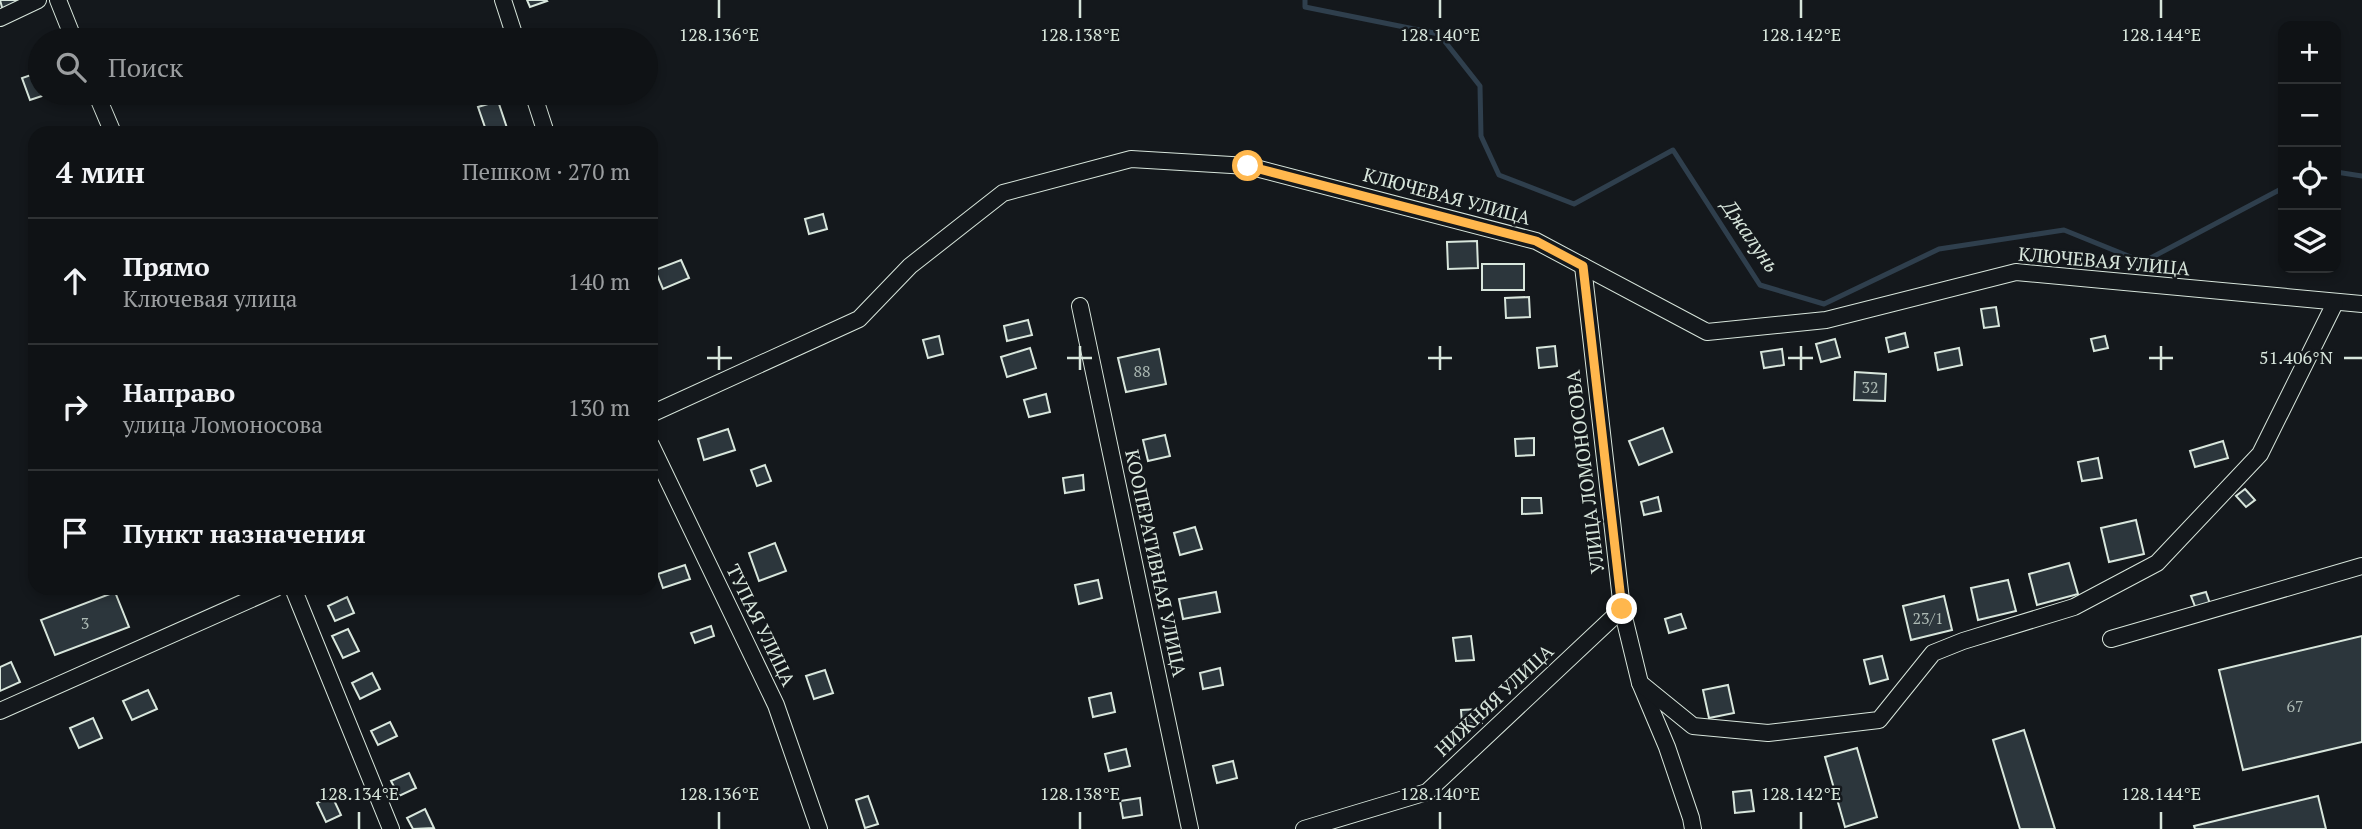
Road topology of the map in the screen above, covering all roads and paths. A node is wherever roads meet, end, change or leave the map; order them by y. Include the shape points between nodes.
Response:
1 (38, 0) edge
2 (58, 0) edge
3 (503, 0) edge
4 (0, 18) edge
5 (69, 28) edge
6 (512, 28) edge
7 (101, 105) edge
8 (537, 105) edge
9 (110, 126) edge
10 (544, 126) edge
11 (1583, 266) junction
12 (2334, 303) junction
13 (2362, 304) edge
14 (1080, 306) dead end
15 (658, 411) edge
16 (658, 460) edge
17 (2362, 566) edge
18 (260, 595) edge
19 (296, 595) edge
20 (1622, 609) junction
21 (2111, 639) dead end
22 (1640, 683) junction
23 (0, 711) edge
24 (391, 829) edge
25 (819, 829) edge
26 (1191, 829) edge
27 (1304, 829) edge
28 (1693, 829) edge

1 - 4 street
2 - 5 street
3 - 6 street
7 - 9 street
8 - 10 street
11 - 12 street, КЛЮЧЕВАЯ УЛИЦА via 1707,332 1826,320 2017,272
11 - 15 street, КЛЮЧЕВАЯ УЛИЦА via 1536,241 1248,166 1131,159 1003,193 910,266 859,319
11 - 20 street, УЛИЦА ЛОМОНОСОВА
12 - 13 street, КЛЮЧЕВАЯ УЛИЦА
12 - 22 street via 2260,454 2157,563 2074,607 1933,653 1879,720 1768,733 1693,726
14 - 26 street, КООПЕРАТИВНАЯ УЛИЦА
16 - 25 street, ТУПАЯ УЛИЦА via 776,705
17 - 21 street
18 - 23 street
19 - 24 street
20 - 22 street, УЛИЦА ЛОМОНОСОВА
20 - 27 street, НИЖНЯЯ УЛИЦА via 1427,792
22 - 28 street, УЛИЦА ЛОМОНОСОВА via 1667,747

